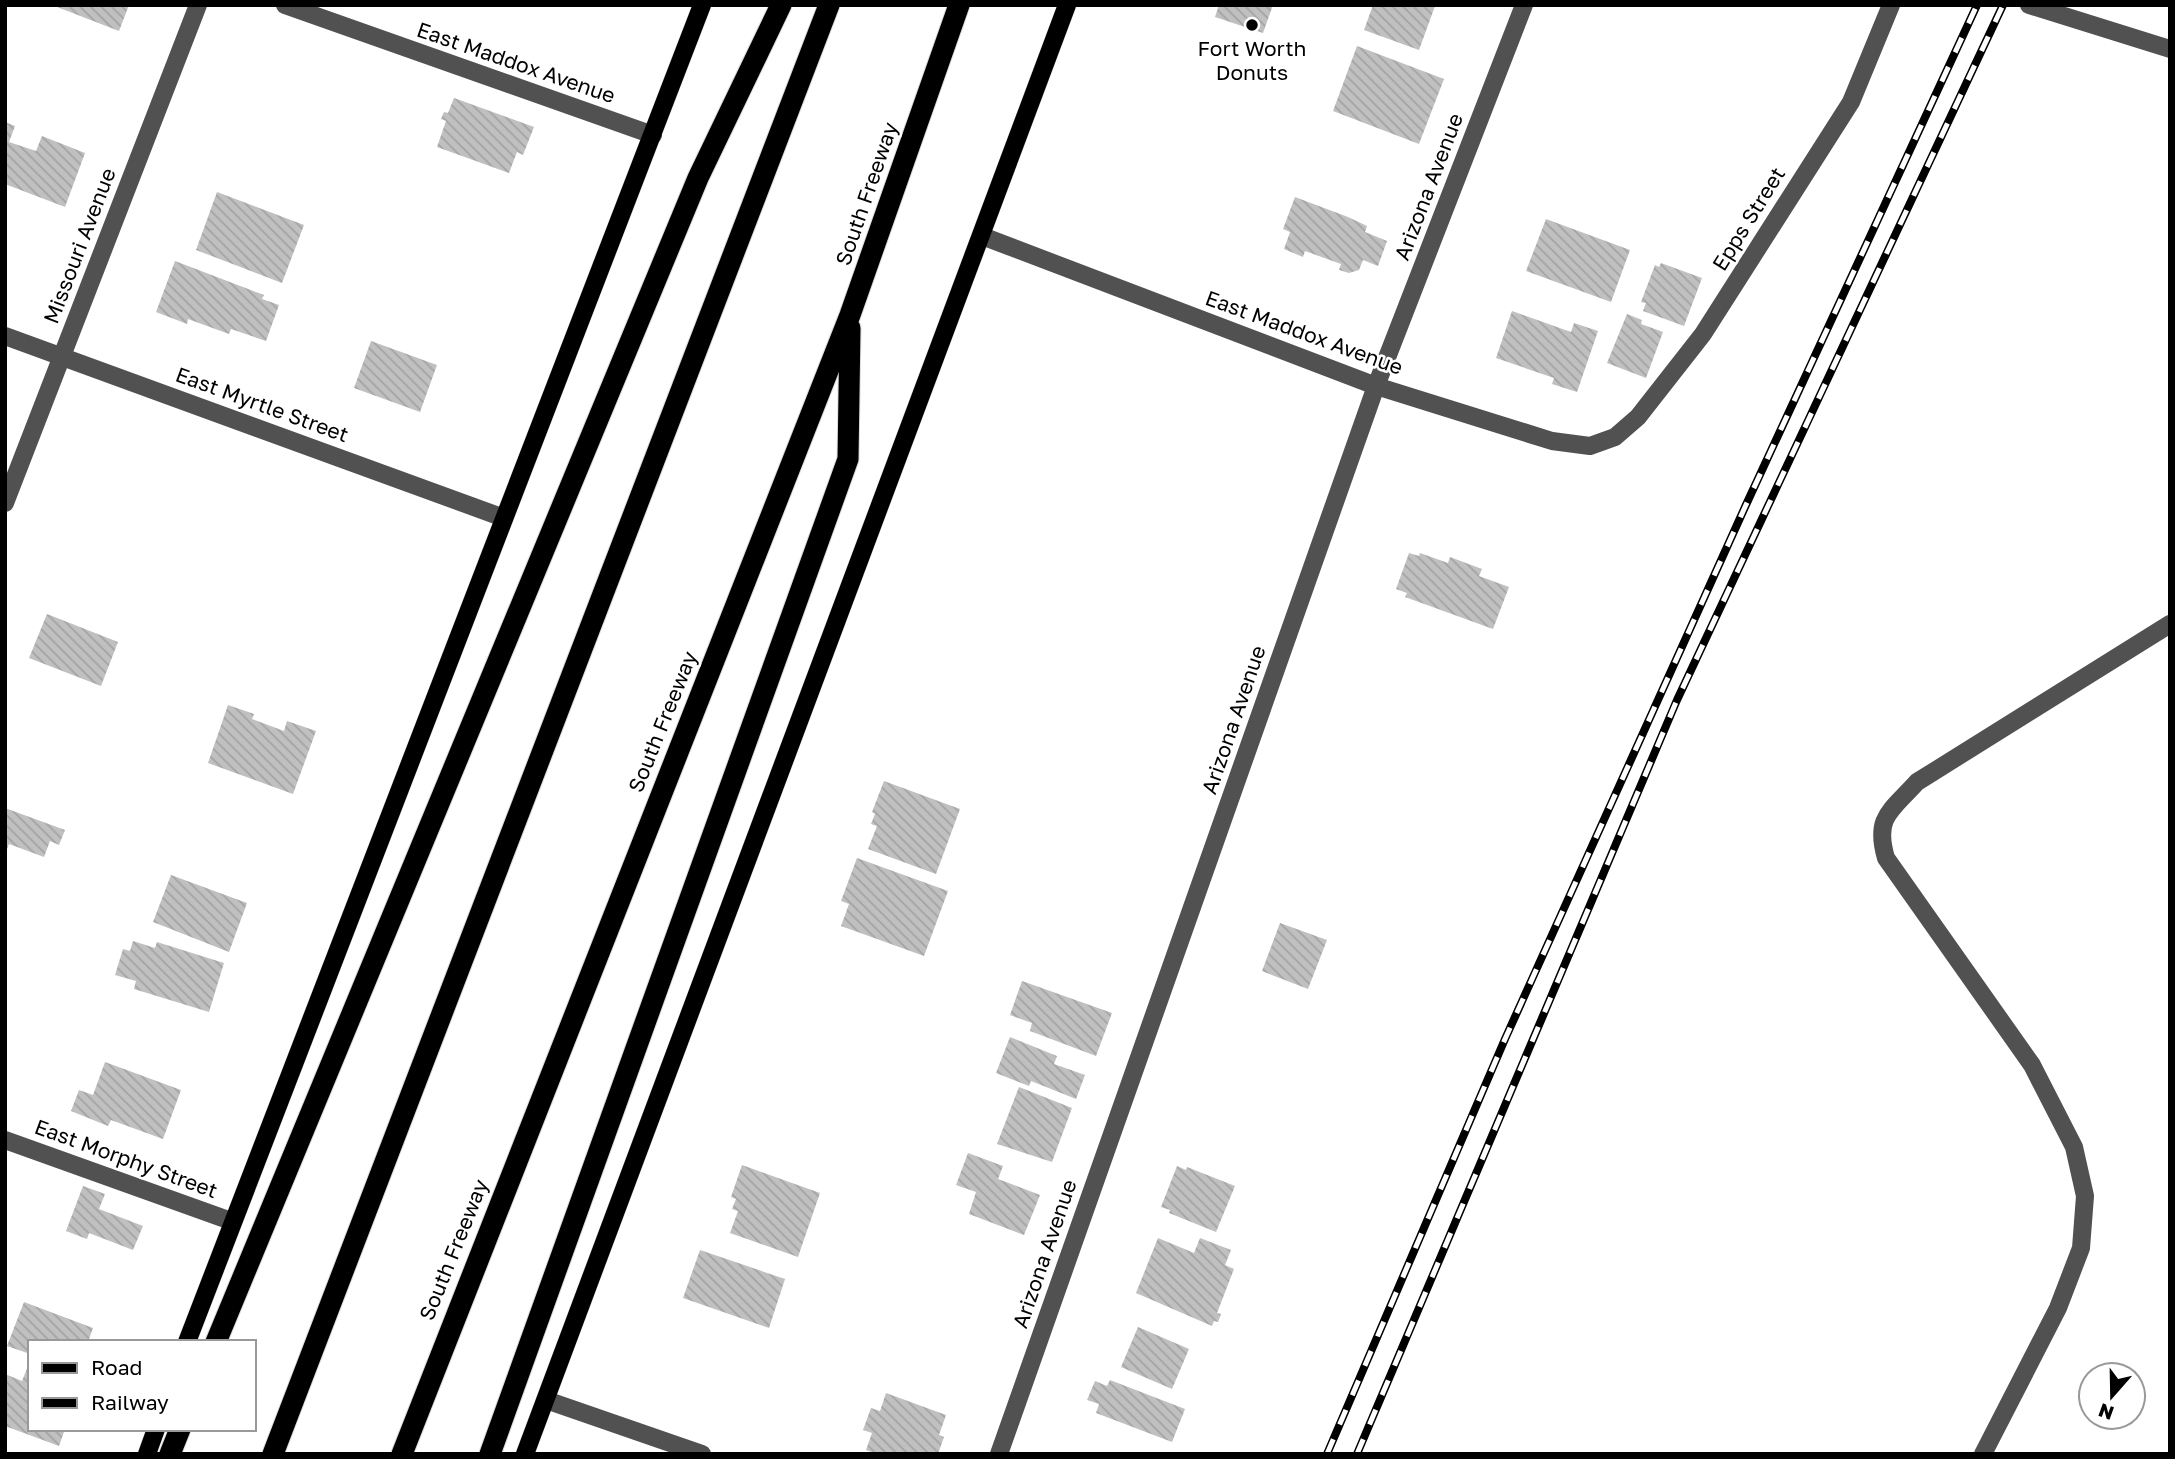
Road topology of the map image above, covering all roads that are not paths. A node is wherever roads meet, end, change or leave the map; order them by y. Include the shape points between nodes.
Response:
1 (198, 5) edge
2 (285, 5) edge
3 (702, 5) edge
4 (781, 5) edge
5 (829, 5) edge
6 (959, 5) edge
7 (1067, 5) edge
8 (1524, 5) edge
9 (1891, 5) edge
10 (2029, 5) edge
11 (2170, 49) edge
12 (653, 135) junction
13 (982, 236) junction
14 (850, 315) junction
15 (5, 336) edge
16 (62, 356) junction
17 (1376, 386) junction
18 (1615, 437) joint
19 (5, 503) edge
20 (504, 518) junction
21 (2170, 624) edge
22 (5, 1140) edge
23 (231, 1221) junction
24 (188, 1340) edge
25 (217, 1340) edge
26 (546, 1400) junction
27 (155, 1431) edge
28 (179, 1431) edge
29 (147, 1454) edge
30 (170, 1454) edge
31 (273, 1454) edge
32 (402, 1454) edge
33 (490, 1454) edge
34 (525, 1454) edge
35 (702, 1454) edge
36 (999, 1454) edge
37 (1983, 1454) edge

1 - 16 street, Missouri Avenue
2 - 12 street, East Maddox Avenue
3 - 12 main road
4 - 25 highway via 693,191
5 - 31 highway
6 - 14 highway, South Freeway
7 - 13 main road
8 - 17 street, Arizona Avenue
9 - 18 street, Epps Street via 1851,102 1717,311 1638,417
10 - 11 street
12 - 20 main road
13 - 17 street, East Maddox Avenue
13 - 26 main road
14 - 32 highway, South Freeway
14 - 33 highway via 848,460
15 - 16 street, East Myrtle Street
16 - 19 street, Missouri Avenue
16 - 20 street, East Myrtle Street
17 - 18 street, East Maddox Avenue via 1552,441 1590,446
17 - 36 street, Arizona Avenue
20 - 23 main road
21 - 37 street via 1917,782 1885,817 1879,836 1886,858 2032,1065 2074,1147 2085,1196 2081,1248 2058,1308
22 - 23 street, East Morphy Street
23 - 24 main road
26 - 34 main road
26 - 35 street
27 - 29 main road
28 - 30 highway

